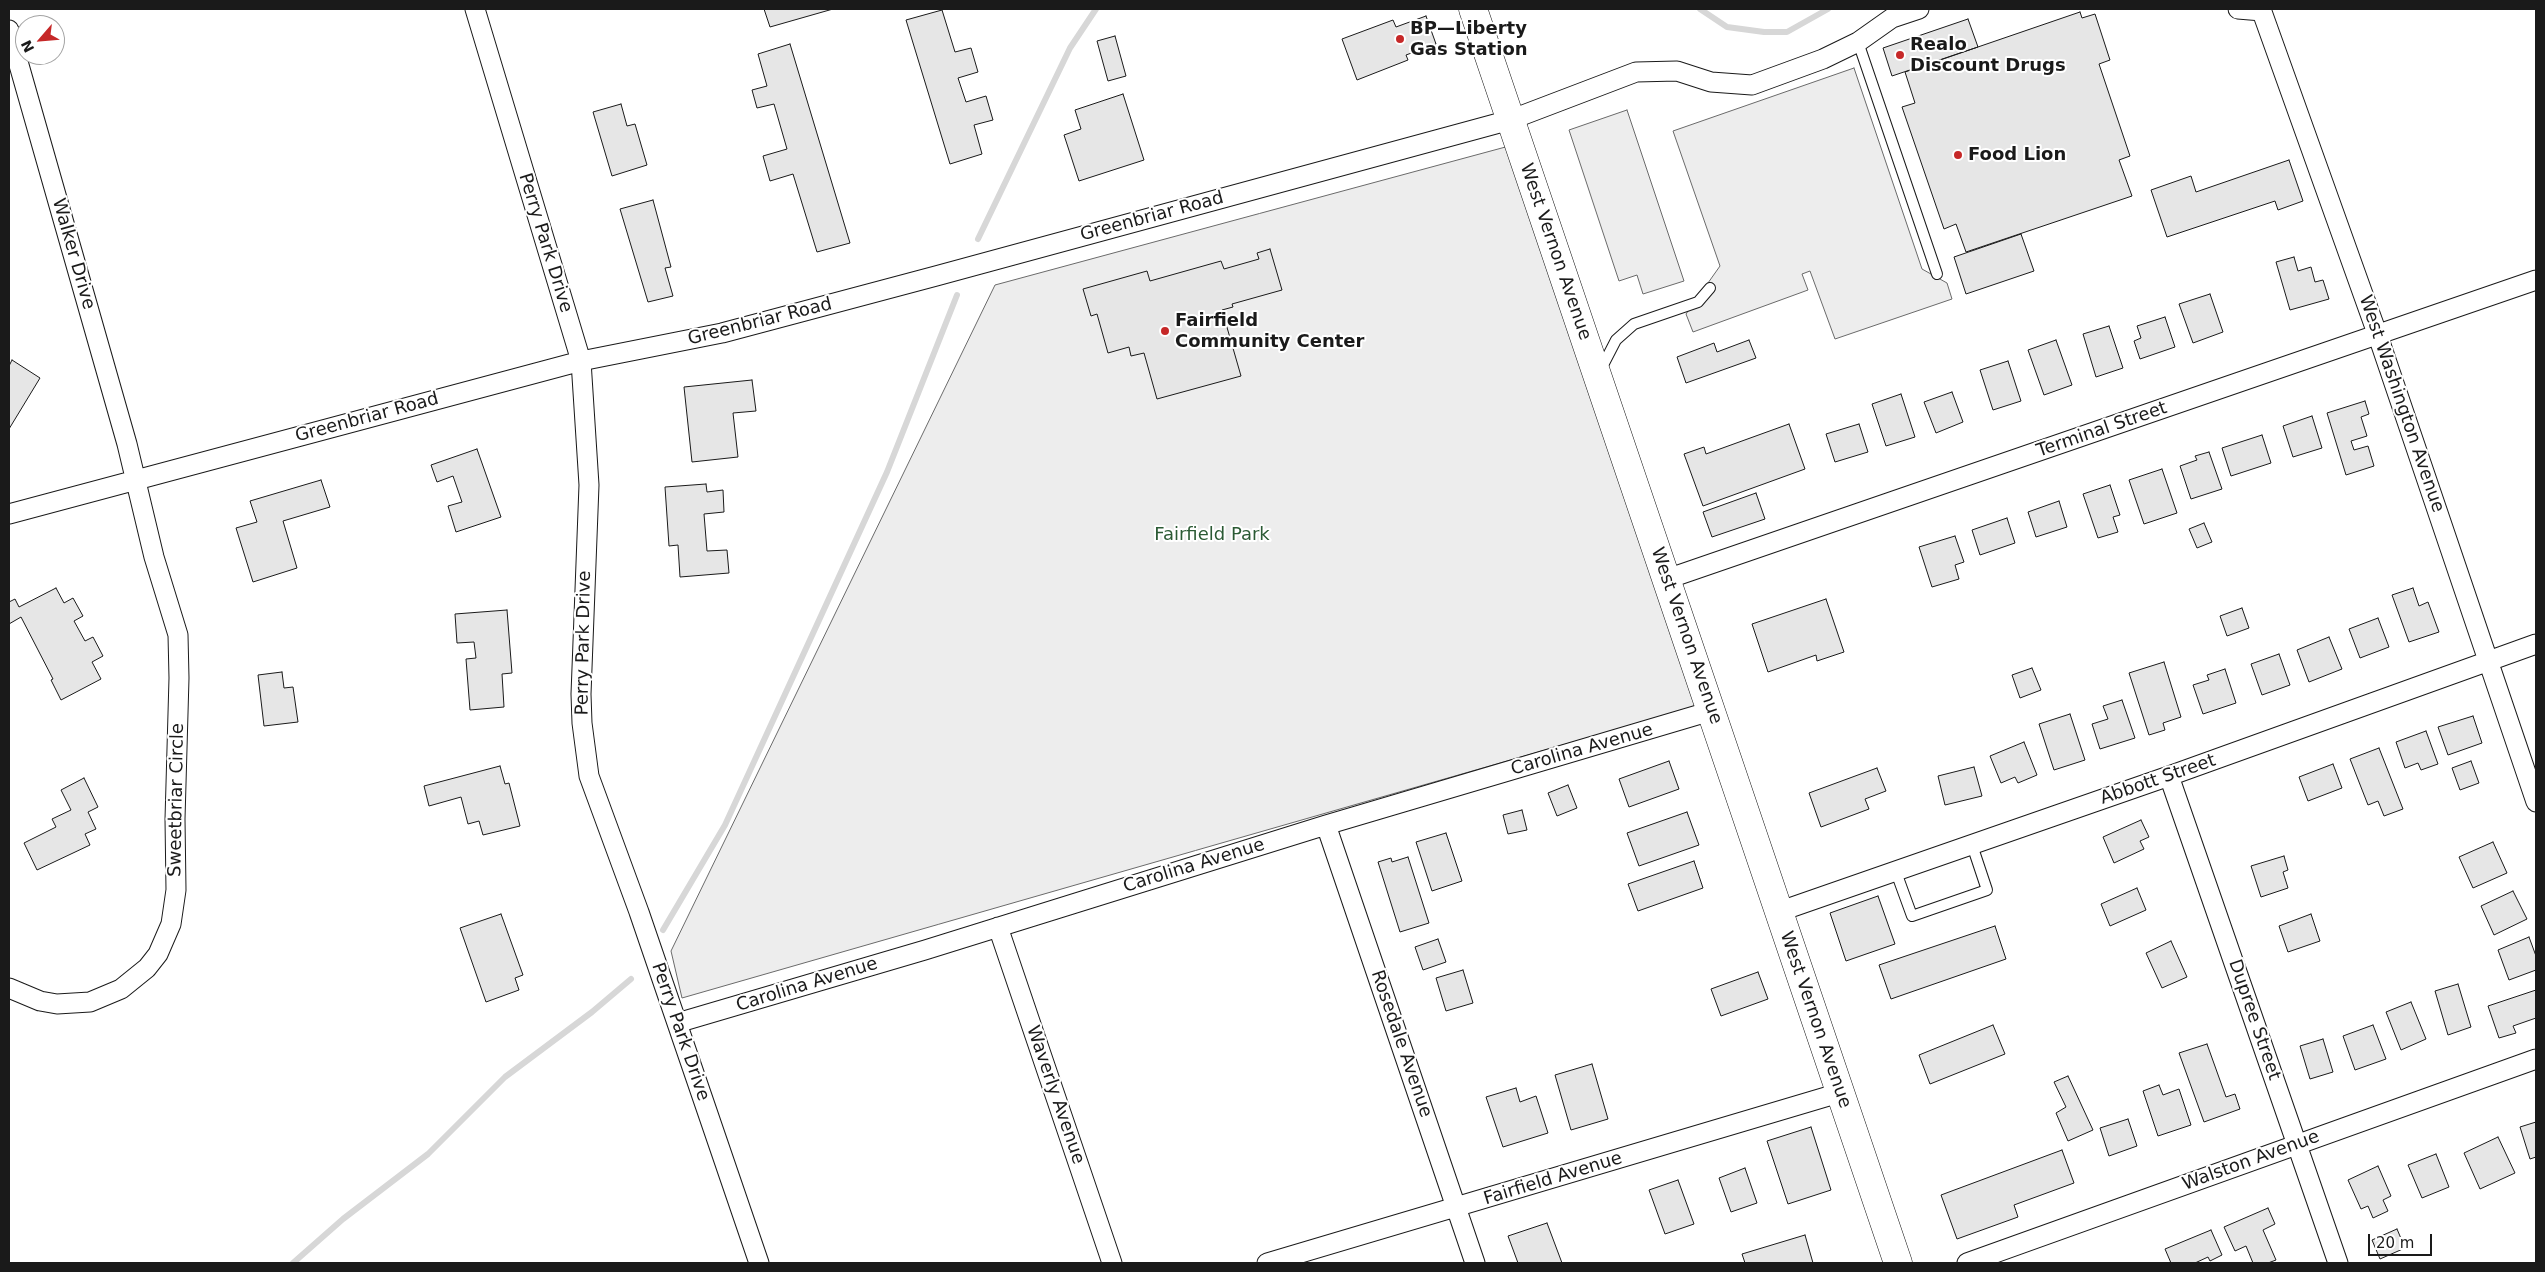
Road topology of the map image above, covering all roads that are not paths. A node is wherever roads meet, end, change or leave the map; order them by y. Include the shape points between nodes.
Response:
1 (475, 9) edge
2 (1473, 9) edge
3 (1919, 9) edge
4 (2238, 9) edge
5 (2261, 10) edge
6 (9, 30) edge
7 (1858, 42) junction
8 (1510, 120) junction
9 (1937, 274) dead end
10 (2536, 280) edge
11 (1710, 288) dead end
12 (2378, 336) junction
13 (580, 361) junction
14 (1598, 376) junction
15 (134, 479) junction
16 (9, 514) edge
17 (1667, 579) junction
18 (2536, 644) edge
19 (2488, 661) junction
20 (1711, 711) junction
21 (2169, 776) junction
22 (2536, 802) edge
23 (1326, 825) junction
24 (1972, 845) junction
25 (1896, 872) junction
26 (1778, 912) junction
27 (998, 926) junction
28 (9, 988) edge
29 (677, 1023) junction
30 (2536, 1059) edge
31 (1839, 1093) junction
32 (2297, 1144) junction
33 (1457, 1208) junction
34 (759, 1263) edge
35 (1112, 1263) edge
36 (1267, 1263) edge
37 (1475, 1263) edge
38 (1898, 1263) edge
39 (1967, 1263) edge
40 (2338, 1263) edge

1 - 13 street, Perry Park Drive
2 - 8 main road, West Vernon Avenue
3 - 7 street, Greenbriar Road via 1892,18
4 - 5 street
5 - 12 street, West Washington Avenue
6 - 15 street, Walker Drive via 127,444
7 - 8 street, Greenbriar Road via 1823,59 1752,85 1712,82 1677,71 1636,72
7 - 9 lane
8 - 13 street, Greenbriar Road via 722,334
8 - 14 main road, West Vernon Avenue
10 - 12 street, Terminal Street
11 - 14 lane via 1698,302 1634,324 1616,340
12 - 17 street, Terminal Street
12 - 19 street, West Washington Avenue
13 - 15 street, Greenbriar Road
13 - 29 street, Perry Park Drive via 588,484 581,694 586,760 600,809
14 - 17 main road, West Vernon Avenue
15 - 16 street, Greenbriar Road
15 - 28 street, Sweetbriar Circle via 178,635 176,890 171,924 158,954 147,968 106,997 82,1003 57,1004 40,1001
17 - 20 main road, West Vernon Avenue
18 - 19 street, Abbott Street
19 - 21 street, Abbott Street
19 - 22 street, West Washington Avenue
20 - 23 street, Carolina Avenue
20 - 26 main road, West Vernon Avenue
21 - 24 street, Abbott Street
21 - 32 street, Dupree Street
23 - 27 street, Carolina Avenue
23 - 33 street, Rosedale Avenue
24 - 25 street, Abbott Street
24 - 25 lane via 1987,890 1912,916
25 - 26 street, Abbott Street
26 - 31 main road, West Vernon Avenue
27 - 29 street, Carolina Avenue
27 - 35 street, Waverly Avenue
29 - 34 street, Perry Park Drive
30 - 32 street, Walston Avenue
31 - 33 street, Fairfield Avenue
31 - 38 main road, West Vernon Avenue
32 - 39 street, Walston Avenue
32 - 40 street, Dupree Street
33 - 36 street, Fairfield Avenue
33 - 37 street, Rosedale Avenue

